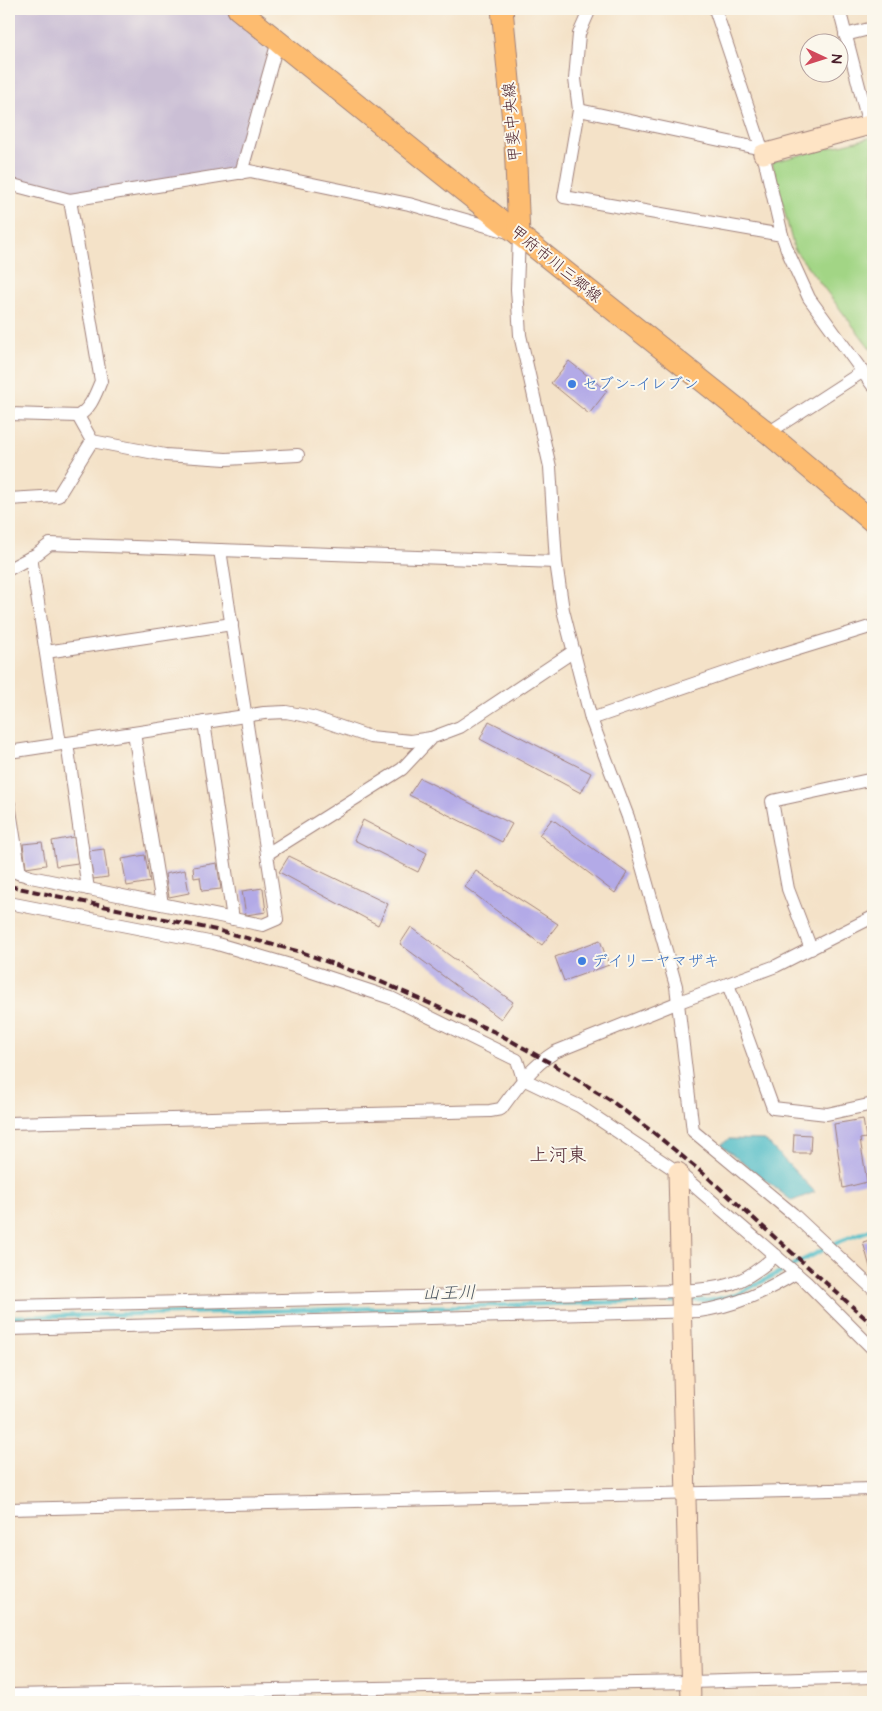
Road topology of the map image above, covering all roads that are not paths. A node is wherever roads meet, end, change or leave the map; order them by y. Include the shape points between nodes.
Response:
1 (238, 9) edge
2 (502, 9) edge
3 (590, 9) edge
4 (714, 9) edge
5 (838, 9) edge
6 (873, 28) edge
7 (844, 32) edge
8 (850, 34) edge
9 (278, 41) junction
10 (850, 52) edge
11 (579, 110) junction
12 (871, 125) edge
13 (762, 152) junction
14 (241, 173) junction
15 (9, 184) edge
16 (70, 200) junction
17 (519, 235) junction
18 (782, 235) junction
19 (862, 372) junction
20 (873, 386) edge
21 (9, 414) edge
22 (78, 416) junction
23 (768, 433) junction
24 (92, 441) junction
25 (298, 456) dead end
26 (9, 499) edge
27 (873, 522) edge
28 (220, 550) junction
29 (31, 557) junction
30 (556, 562) junction
31 (9, 569) edge
32 (232, 624) junction
33 (873, 626) edge
34 (574, 651) junction
35 (46, 652) junction
36 (246, 716) junction
37 (592, 719) junction
38 (204, 722) junction
39 (134, 733) junction
40 (431, 738) junction
41 (64, 743) junction
42 (9, 752) edge
43 (873, 779) edge
44 (9, 804) edge
45 (267, 854) junction
46 (14, 872) edge
47 (88, 889) junction
48 (9, 903) edge
49 (162, 904) junction
50 (873, 917) edge
51 (233, 919) junction
52 (810, 949) junction
53 (728, 984) junction
54 (679, 1002) junction
55 (523, 1079) junction
56 (873, 1104) edge
57 (9, 1123) edge
58 (678, 1172) junction
59 (779, 1258) junction
60 (794, 1271) junction
61 (873, 1289) edge
62 (681, 1291) junction
63 (9, 1306) edge
64 (681, 1310) junction
65 (9, 1329) edge
66 (873, 1349) edge
67 (873, 1489) edge
68 (686, 1493) junction
69 (9, 1509) edge
70 (873, 1677) edge
71 (691, 1682) junction
72 (9, 1695) edge
73 (692, 1702) edge

1 - 9 main road, 甲府市川三郷線
2 - 17 main road, 甲斐中央線 via 515,142
3 - 11 street via 579,34 575,79
4 - 13 street
5 - 7 street
6 - 8 street
9 - 14 street
9 - 17 main road, 甲府市川三郷線
10 - 12 street
11 - 13 street
11 - 18 street via 564,197
12 - 13 street
13 - 18 street
14 - 16 street
14 - 17 street via 250,171 409,204
15 - 16 street
16 - 22 street via 101,381 94,399
17 - 23 main road, 甲府市川三郷線
17 - 30 street via 517,289 520,335 550,467
18 - 19 street via 809,298
19 - 20 street
19 - 23 street
21 - 22 street
22 - 24 street
23 - 27 main road, 甲府市川三郷線
24 - 25 street via 165,455 226,459
24 - 26 street via 58,496
28 - 29 street via 50,544
28 - 30 street
28 - 32 street
29 - 31 street
29 - 35 street
30 - 34 street via 563,610
32 - 35 street
32 - 36 street
33 - 37 street
34 - 37 street
34 - 40 street via 460,727
35 - 41 street
36 - 38 street
36 - 40 street via 286,712 312,717 370,737 411,741
36 - 45 street
37 - 54 street via 628,817
38 - 39 street
38 - 51 street
39 - 41 street
39 - 49 street
40 - 45 street via 402,769
41 - 42 street
41 - 47 street
43 - 52 street via 772,801 788,889
44 - 46 street
45 - 51 street via 277,919 263,925
46 - 47 street
47 - 49 street
48 - 55 street via 214,943 391,998 517,1060
49 - 51 street
50 - 52 street
52 - 53 street
53 - 54 street
53 - 56 street via 773,1108 827,1114
54 - 55 street via 554,1052
54 - 61 street via 693,1131 793,1214
55 - 57 street via 501,1109 490,1111
55 - 58 street via 579,1106
58 - 59 street
58 - 62 street
59 - 60 street
59 - 62 street via 742,1280 719,1288
60 - 64 street via 767,1290 742,1301 699,1311
60 - 66 street
62 - 63 street
62 - 64 street
64 - 65 street
64 - 68 street
67 - 68 street
68 - 69 street
68 - 71 street
70 - 71 street
71 - 72 street
71 - 73 street

